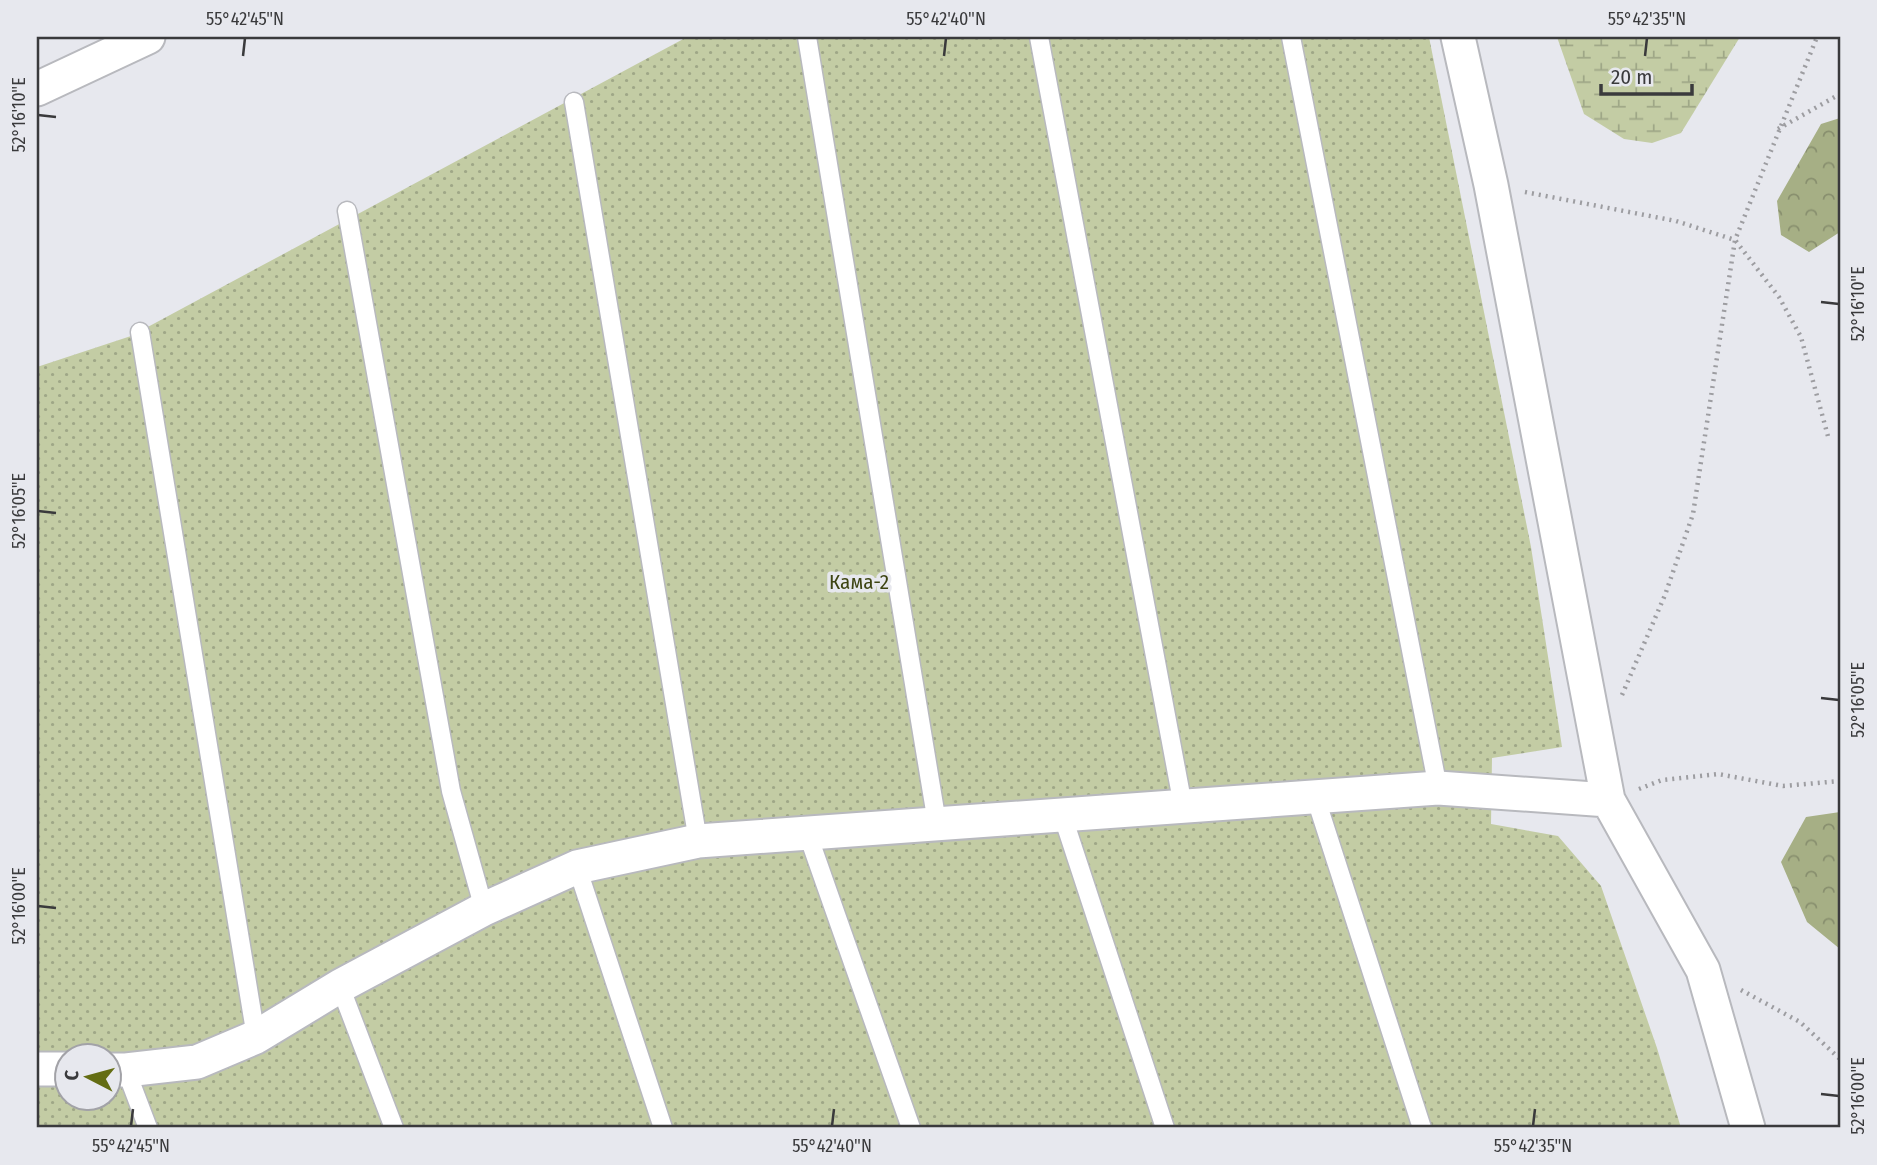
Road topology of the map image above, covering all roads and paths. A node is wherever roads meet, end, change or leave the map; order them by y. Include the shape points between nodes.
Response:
1 (148, 37) edge
2 (807, 37) edge
3 (1039, 37) edge
4 (1291, 37) edge
5 (1458, 37) edge
6 (1816, 37) edge
7 (37, 89) edge
8 (1840, 94) edge
9 (574, 102) dead end
10 (1778, 130) junction
11 (1491, 185) junction
12 (347, 211) dead end
13 (1735, 240) junction
14 (140, 332) dead end
15 (1829, 440) dead end
16 (1618, 702) dead end
17 (1840, 781) edge
18 (1438, 788) junction
19 (1315, 796) junction
20 (1608, 800) junction
21 (1183, 806) junction
22 (1062, 814) junction
23 (937, 823) junction
24 (807, 832) junction
25 (698, 841) junction
26 (577, 867) junction
27 (484, 909) junction
28 (1703, 970) junction
29 (340, 986) junction
30 (257, 1037) junction
31 (1840, 1059) edge
32 (122, 1070) edge
33 (122, 1079) edge
34 (148, 1128) edge
35 (394, 1128) edge
36 (663, 1128) edge
37 (911, 1128) edge
38 (1165, 1128) edge
39 (1422, 1128) edge
40 (1748, 1128) edge

1 - 7 street
2 - 23 lane
3 - 21 lane
4 - 18 lane
5 - 11 street
6 - 10 path
8 - 10 path
9 - 25 lane
10 - 13 path
11 - 13 path via 1676,221
11 - 20 street
12 - 27 lane via 451,791
13 - 15 path via 1779,297 1801,337
13 - 16 path via 1693,514 1665,595
14 - 30 lane
17 - 20 path via 1783,786 1718,774 1662,780
18 - 19 street
18 - 20 street
19 - 21 street
19 - 39 lane
20 - 28 street
21 - 22 street
22 - 23 street
22 - 38 lane
23 - 24 street
24 - 25 street
24 - 37 lane
25 - 26 street
26 - 27 street
26 - 36 lane
27 - 29 street
28 - 31 path via 1800,1022
28 - 40 street
29 - 30 street
29 - 35 lane
30 - 32 street via 197,1062
33 - 34 lane

